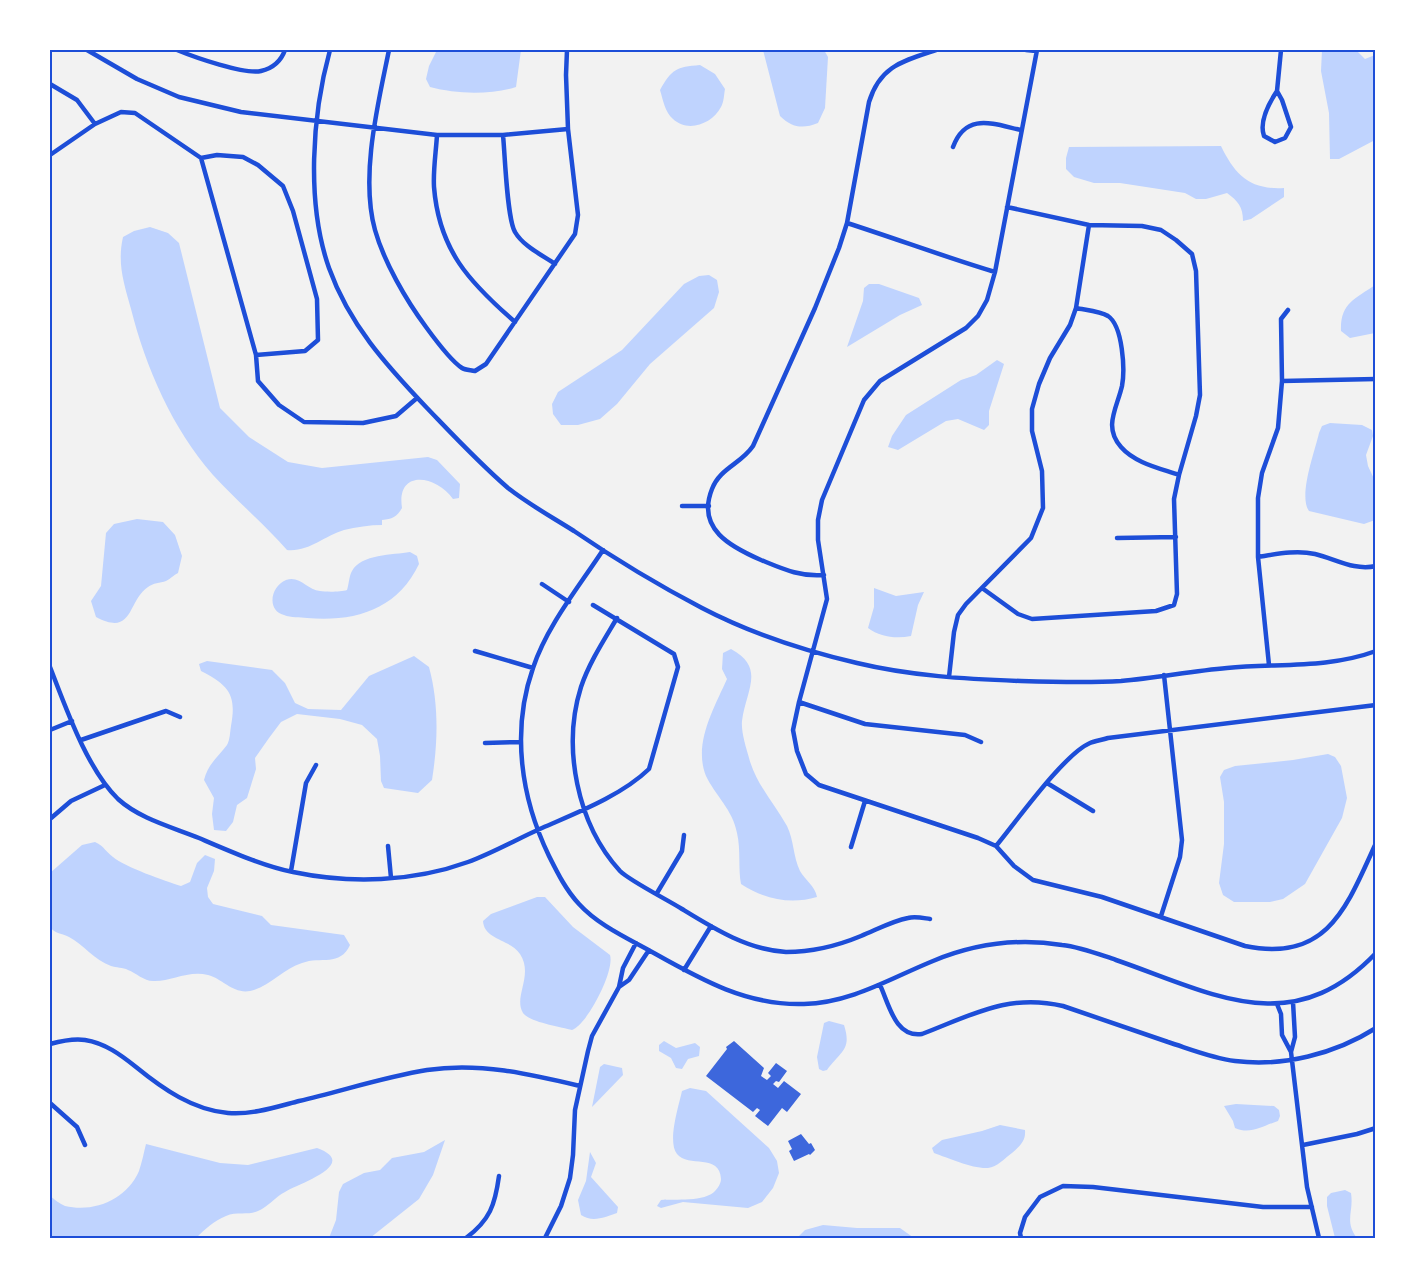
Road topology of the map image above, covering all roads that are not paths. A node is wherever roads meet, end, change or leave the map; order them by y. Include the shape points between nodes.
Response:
1 (87, 50) edge
2 (177, 50) edge
3 (285, 50) edge
4 (330, 50) edge
5 (389, 50) edge
6 (567, 50) edge
7 (936, 50) edge
8 (1026, 50) edge
9 (1036, 50) edge
10 (1281, 50) edge
11 (50, 84) edge
12 (1277, 91) junction
13 (318, 120) junction
14 (95, 124) junction
15 (374, 127) junction
16 (568, 129) junction
17 (1021, 130) junction
18 (436, 135) junction
19 (503, 135) junction
20 (953, 147) dead end
21 (50, 155) edge
22 (201, 158) junction
23 (1007, 207) junction
24 (847, 223) junction
25 (1089, 225) junction
26 (555, 264) junction
27 (995, 272) junction
28 (1076, 308) junction
29 (1288, 310) dead end
30 (515, 322) junction
31 (256, 355) junction
32 (1376, 379) edge
33 (1282, 381) junction
34 (417, 398) junction
35 (1179, 475) junction
36 (682, 506) dead end
37 (709, 506) junction
38 (1176, 537) junction
39 (1117, 538) dead end
40 (603, 550) junction
41 (1258, 557) junction
42 (1376, 566) edge
43 (824, 575) junction
44 (542, 584) dead end
45 (982, 588) junction
46 (569, 602) junction
47 (593, 605) dead end
48 (617, 618) junction
49 (475, 651) dead end
50 (814, 651) junction
51 (1376, 651) edge
52 (1269, 665) junction
53 (50, 667) edge
54 (533, 668) junction
55 (1164, 675) junction
56 (949, 677) junction
57 (799, 702) junction
58 (1376, 705) edge
59 (180, 717) dead end
60 (72, 721) junction
61 (50, 730) edge
62 (1170, 731) junction
63 (81, 740) junction
64 (485, 742) dead end
65 (521, 742) junction
66 (981, 742) dead end
67 (316, 765) dead end
68 (1047, 783) junction
69 (105, 785) junction
70 (865, 801) junction
71 (584, 809) junction
72 (1093, 811) dead end
73 (50, 819) edge
74 (536, 830) junction
75 (684, 835) dead end
76 (1376, 843) edge
77 (388, 846) dead end
78 (996, 846) junction
79 (851, 847) dead end
80 (291, 871) junction
81 (391, 878) junction
82 (657, 893) junction
83 (1161, 916) junction
84 (930, 919) dead end
85 (711, 926) junction
86 (636, 943) junction
87 (649, 950) junction
88 (1376, 953) edge
89 (684, 970) junction
90 (880, 985) junction
91 (619, 987) junction
92 (1293, 1002) junction
93 (1277, 1004) junction
94 (1376, 1028) edge
95 (50, 1044) edge
96 (1292, 1052) junction
97 (1292, 1060) junction
98 (580, 1086) junction
99 (50, 1103) edge
100 (1376, 1128) edge
101 (85, 1145) dead end
102 (1303, 1145) junction
103 (499, 1176) dead end
104 (1312, 1207) junction
105 (466, 1239) edge
106 (545, 1239) edge
107 (1021, 1239) edge
108 (1319, 1239) edge

1 - 13 street via 137,79 179,97 241,112
2 - 3 street via 260,72 281,60
4 - 13 street
5 - 15 street
6 - 16 street
7 - 24 street via 891,68 874,88
8 - 9 street
9 - 17 street
10 - 12 street
11 - 14 street via 77,100
12 - 12 street via 1262,130 1264,136 1275,142 1285,138 1291,127
13 - 15 street
13 - 34 street via 314,180 330,270 355,324
14 - 21 street
14 - 22 street via 121,112 135,112
15 - 18 street
15 - 30 street via 370,190 375,230 418,316 463,369 475,371 486,364
16 - 19 street
16 - 26 street via 578,215 575,234
17 - 20 street via 973,124 959,133
17 - 23 street
18 - 19 street
18 - 30 street via 434,185 440,223 455,260 484,295
19 - 26 street via 514,231
22 - 31 street
22 - 31 street via 217,154 251,161 283,186 293,211 317,299 318,340 305,351
23 - 25 street
23 - 27 street
24 - 27 street
24 - 37 street via 815,308 756,440 744,456 718,477
25 - 28 street
25 - 35 street via 1161,230 1192,254 1196,271 1200,395
26 - 30 street
27 - 43 street via 987,300 966,328 880,381 864,400 820,510 818,540
28 - 35 street via 1108,316 1118,329 1122,384 1112,432 1121,447 1142,462
28 - 45 street via 1050,358 1032,409 1032,431 1042,471 1043,508 1031,538
29 - 33 street via 1281,319
31 - 34 street via 258,381 279,405 304,422 363,423 385,419 396,416
32 - 33 street
33 - 41 street via 1278,428 1262,473 1258,498
34 - 40 street via 511,491
35 - 38 street via 1174,499
36 - 37 street
37 - 43 street via 715,530 731,546 789,572
38 - 39 street
38 - 45 street via 1177,594 1174,605 1156,611 1032,619 1018,614
40 - 46 street
40 - 50 street via 704,609 749,630
41 - 42 street via 1292,552 1365,568
41 - 52 street
43 - 50 street via 827,599
44 - 46 street
45 - 56 street via 958,615
46 - 54 street
47 - 48 street
48 - 71 street via 588,669 575,709 574,769
48 - 71 street via 674,654 678,667 649,770
49 - 54 street
50 - 56 street via 857,663
50 - 57 street
51 - 52 street via 1325,664
52 - 55 street
53 - 60 street
54 - 65 street via 525,696
55 - 56 street via 1120,681 1055,682
55 - 62 street
57 - 66 street via 865,724 965,735
57 - 70 street via 793,730 806,774 819,785
58 - 62 street
59 - 63 street via 166,711
60 - 61 street
60 - 63 street
62 - 68 street via 1089,743
62 - 83 street via 1182,840
63 - 69 street
64 - 65 street
65 - 74 street via 526,794
67 - 80 street via 306,783
68 - 72 street
68 - 78 street
69 - 73 street via 71,801
69 - 80 street via 140,814
70 - 78 street
70 - 79 street
71 - 74 street
71 - 82 street via 621,873
74 - 81 street via 468,862
74 - 86 street via 564,886 580,906
75 - 82 street via 682,851
76 - 83 street via 1342,913 1322,933 1295,946 1275,950 1245,946
77 - 81 street
78 - 83 street via 1033,880
80 - 81 street via 332,878
82 - 85 street
84 - 85 street via 909,917 829,948 804,952 783,952 752,944
85 - 89 street
86 - 87 street
86 - 91 street via 623,968
87 - 89 street
87 - 91 street via 629,980
88 - 92 street via 1336,986
89 - 90 street via 723,990 779,1003 828,1001
90 - 93 street via 958,951 984,945 1036,943 1084,949 1225,998
90 - 97 street via 898,1024 913,1035 992,1006 1040,1002 1063,1006 1226,1060
91 - 98 street via 592,1036
92 - 93 street
92 - 96 street
93 - 96 street via 1282,1035
94 - 97 street via 1343,1046
95 - 98 street via 84,1039 104,1045 175,1096 212,1111 229,1113 266,1110 399,1076 448,1068 497,1069
96 - 97 street
97 - 102 street
98 - 106 street via 570,1178
99 - 101 street via 77,1127
100 - 102 street
102 - 104 street
103 - 105 street via 490,1213
104 - 107 street via 1263,1207 1063,1186 1040,1197 1025,1217
104 - 108 street

